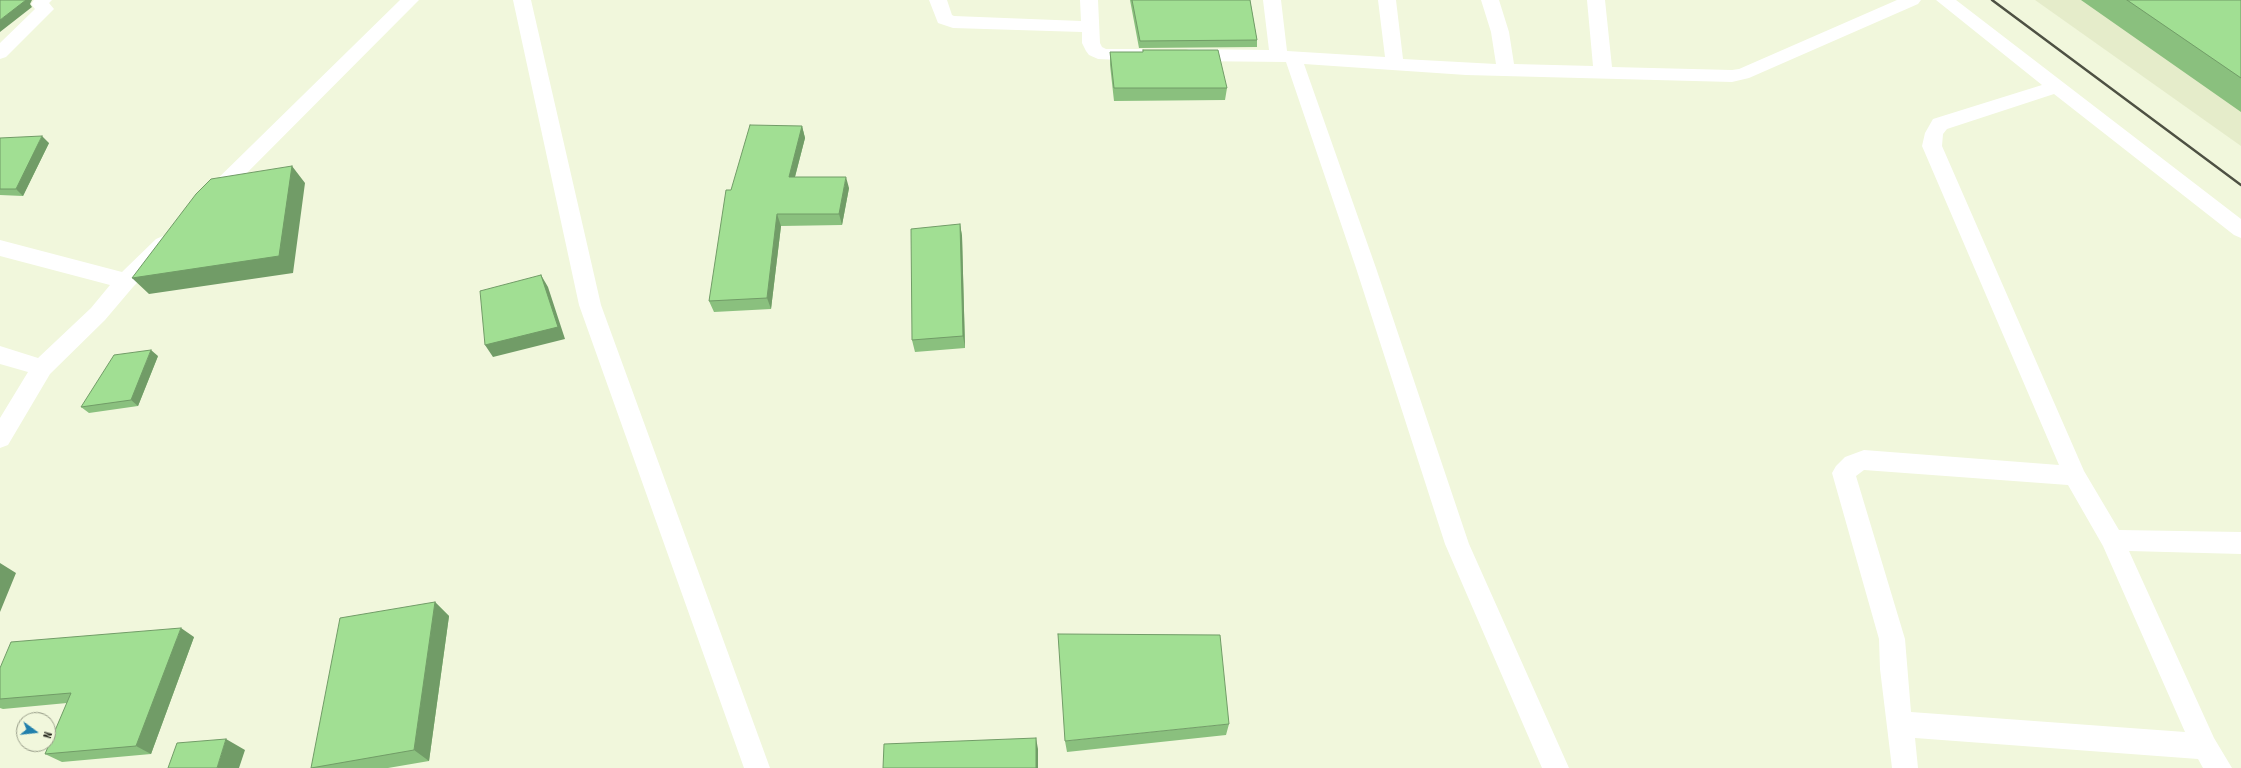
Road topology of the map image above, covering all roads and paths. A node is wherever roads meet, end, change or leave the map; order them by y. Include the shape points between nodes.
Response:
1 (43, 0) edge
2 (410, 0) edge
3 (522, 0) edge
4 (938, 0) edge
5 (1089, 0) edge
6 (1272, 0) edge
7 (1387, 0) edge
8 (1490, 0) edge
9 (1596, 0) edge
10 (1912, 0) edge
11 (1945, 0) edge
12 (1090, 27) junction
13 (0, 53) edge
14 (1286, 56) junction
15 (1395, 64) junction
16 (1506, 68) junction
17 (1603, 71) junction
18 (2055, 87) junction
19 (199, 209) edge
20 (2241, 230) edge
21 (177, 231) edge
22 (0, 248) edge
23 (126, 281) junction
24 (0, 355) edge
25 (42, 368) junction
26 (0, 438) edge
27 (2075, 476) junction
28 (2112, 540) junction
29 (2241, 544) edge
30 (1900, 724) junction
31 (2205, 747) junction
32 (757, 768) edge
33 (1556, 768) edge
34 (1905, 768) edge
35 (2219, 768) edge

1 - 13 street via 40,4 45,9
2 - 19 street
3 - 32 street via 590,304
4 - 12 street via 944,19 953,22
5 - 12 street
6 - 14 street
7 - 15 street
8 - 16 street via 1500,32
9 - 17 street
10 - 17 street via 1743,74 1717,76
11 - 18 street
12 - 14 street via 1091,43 1095,51 1104,55
14 - 15 street
14 - 33 street via 1366,268 1457,544
15 - 16 street via 1466,69
16 - 17 street
18 - 20 street
18 - 27 street via 1940,124 1934,133 1932,146
21 - 23 street
22 - 23 street
23 - 25 street via 98,314
24 - 25 street
25 - 26 street
27 - 28 street
27 - 30 street via 1864,460 1853,464 1844,473 1892,639
28 - 29 street
28 - 31 street
30 - 31 street
30 - 34 street
31 - 35 street

